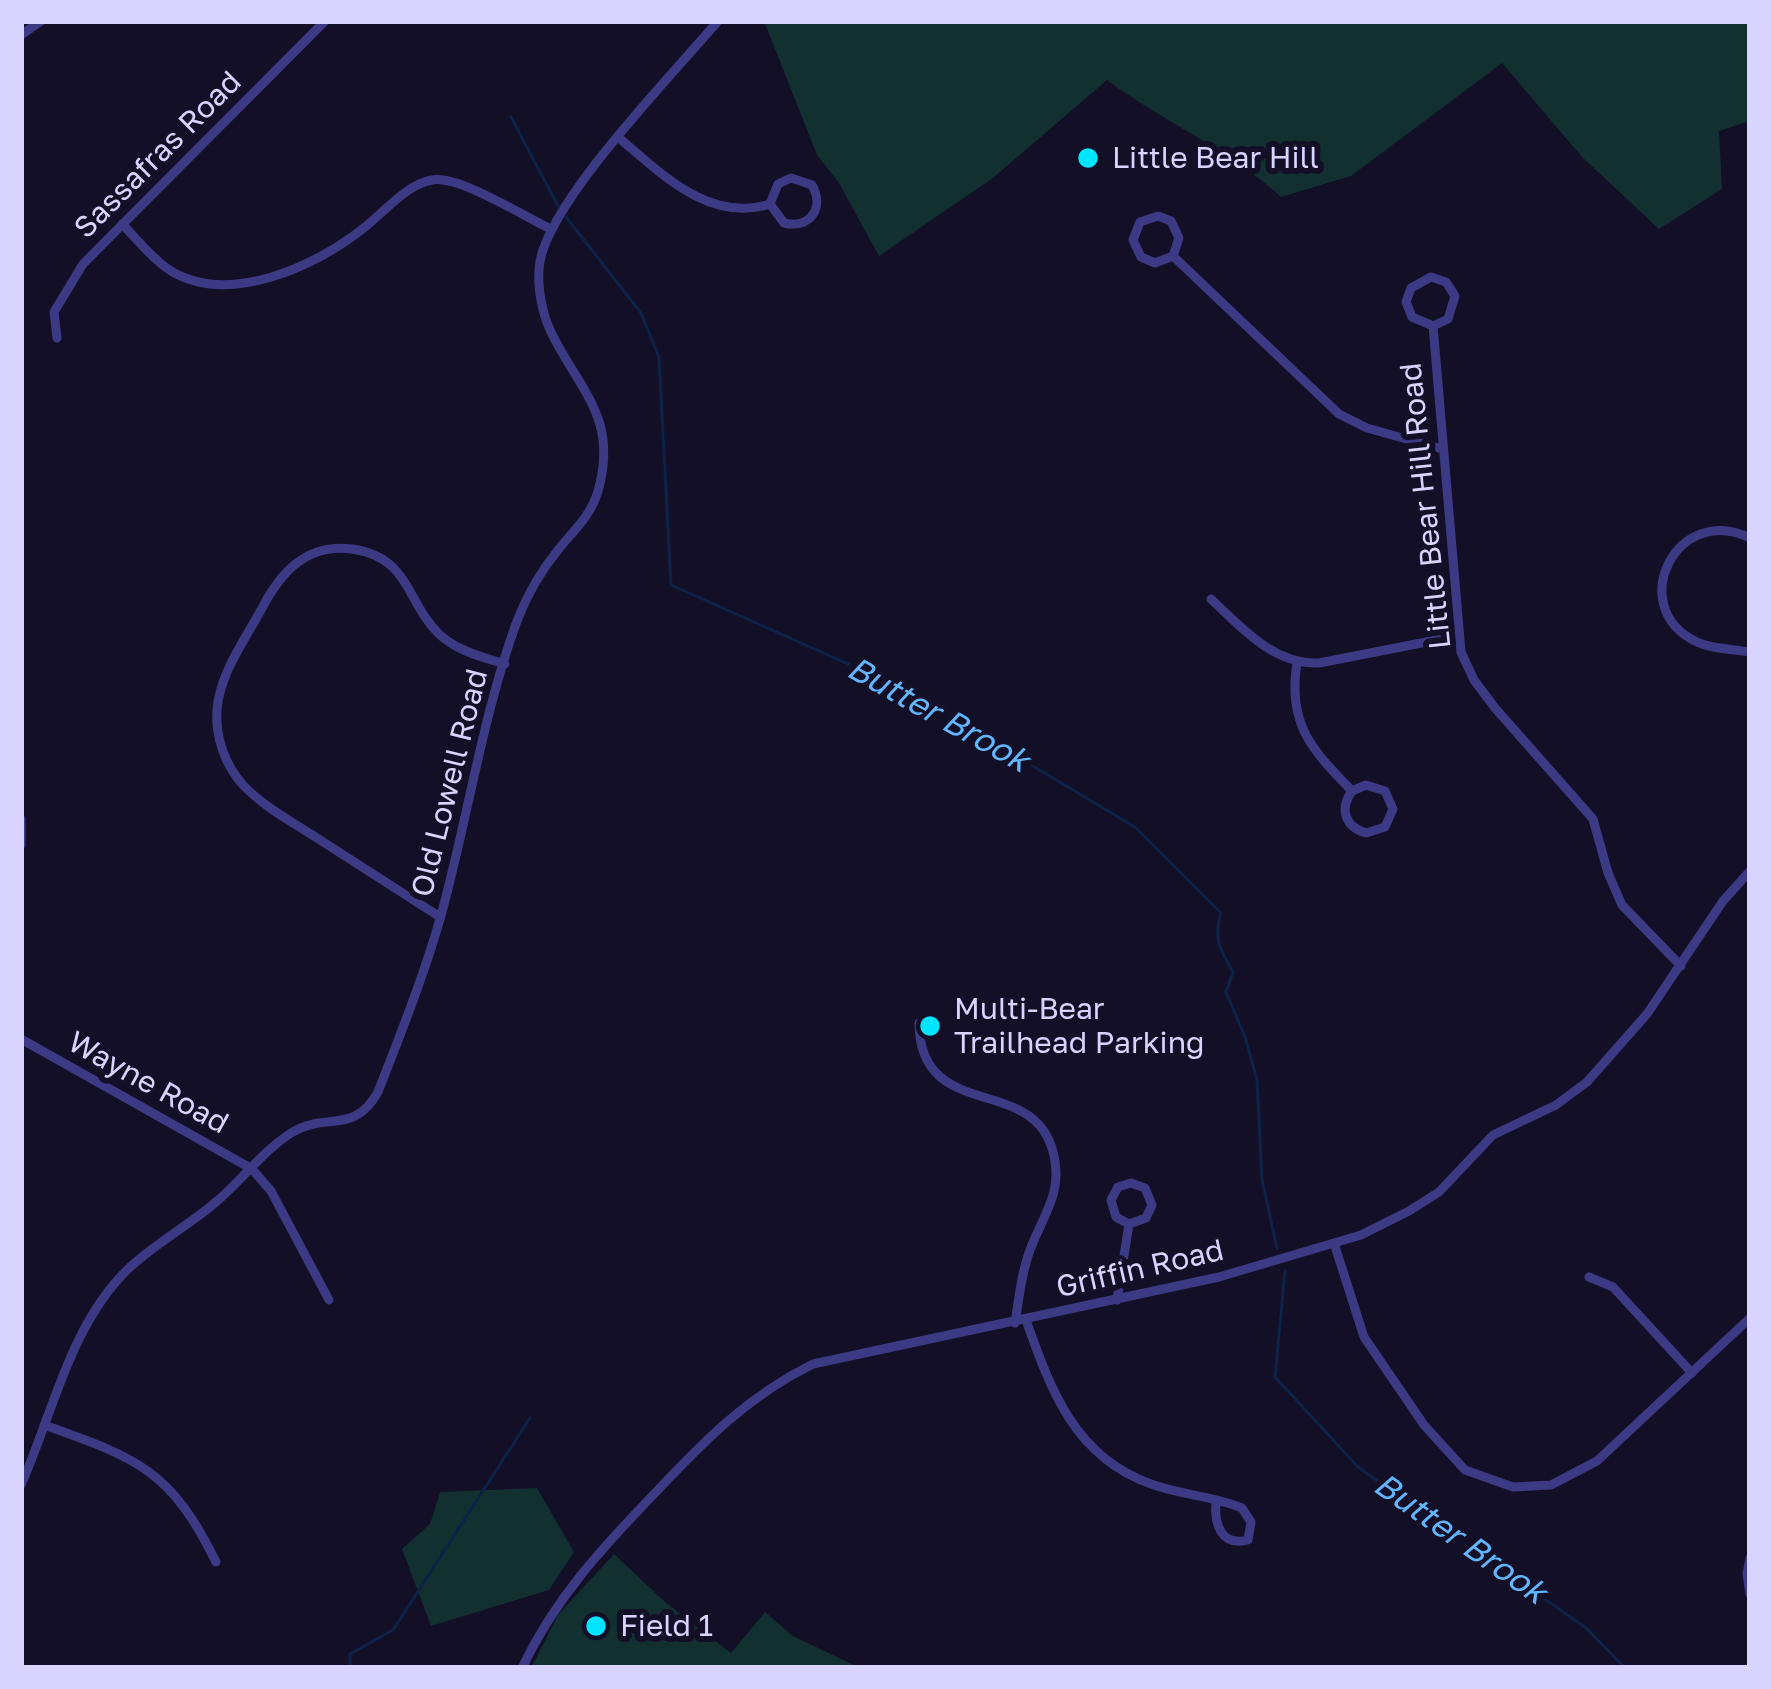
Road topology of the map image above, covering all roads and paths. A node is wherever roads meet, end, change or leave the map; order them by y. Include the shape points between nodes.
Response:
1 (41, 21) edge
2 (325, 21) edge
3 (718, 21) edge
4 (21, 35) edge
5 (620, 138) junction
6 (770, 204) junction
7 (122, 224) junction
8 (551, 229) junction
9 (1173, 256) junction
10 (1432, 326) junction
11 (57, 338) dead end
12 (1442, 449) junction
13 (1750, 538) edge
14 (1211, 598) dead end
15 (1457, 635) junction
16 (1750, 652) edge
17 (1297, 663) junction
18 (505, 664) junction
19 (1352, 791) junction
20 (21, 819) edge
21 (21, 845) edge
22 (1750, 871) edge
23 (440, 917) junction
24 (1681, 966) junction
25 (919, 1023) dead end
26 (21, 1039) edge
27 (252, 1169) junction
28 (1129, 1224) junction
29 (1334, 1243) junction
30 (1588, 1277) dead end
31 (329, 1300) dead end
32 (1117, 1300) junction
33 (1750, 1318) edge
34 (1020, 1322) junction
35 (1693, 1372) junction
36 (44, 1425) junction
37 (21, 1484) edge
38 (1216, 1502) junction
39 (1750, 1558) edge
40 (216, 1562) dead end
41 (1750, 1594) edge
42 (522, 1668) edge

1 - 4 street
2 - 7 street, Sassafras Road
3 - 5 street, Old Lowell Road
5 - 6 street via 704,200 743,209
5 - 8 street, Old Lowell Road
6 - 6 street via 773,190 791,178 812,185 818,200 814,215 792,225
7 - 8 street via 167,268 221,283 314,260 432,180 458,184
7 - 11 street, Sassafras Road via 68,285 54,313
8 - 18 street, Old Lowell Road via 539,291 555,341 598,416 602,471 590,511 527,597
9 - 9 street via 1179,238 1171,221 1140,222 1133,235 1138,254 1155,262
9 - 12 street via 1327,406 1358,424
10 - 10 street, Little Bear Hill Road via 1448,319 1455,304 1451,288 1430,277 1411,288 1406,302 1412,317
10 - 12 street, Little Bear Hill Road
12 - 15 street, Little Bear Hill Road
13 - 16 street via 1718,530 1687,541 1666,566 1662,590 1667,614 1689,638
14 - 17 street
15 - 17 street
15 - 24 street, Little Bear Hill Road via 1484,693 1594,819 1622,905
17 - 19 street via 1301,729
18 - 23 street, Old Lowell Road
18 - 23 street via 443,638 389,564 353,549 327,549 274,584 220,694 218,734 242,783
19 - 19 street via 1344,809 1349,824 1366,833 1384,827 1393,809 1388,795 1371,785
20 - 21 street
22 - 24 street, Griffin Road
23 - 27 street, Old Lowell Road via 370,1106 351,1120 290,1133
24 - 29 street, Griffin Road via 1574,1094 1492,1135 1426,1202
25 - 34 street via 926,1060 944,1083 1016,1106 1050,1147 1053,1195 1025,1263
26 - 27 street, Wayne Road
27 - 31 street
27 - 36 street, Old Lowell Road via 112,1286
28 - 28 street via 1113,1214 1111,1200 1118,1187 1136,1184 1152,1205 1146,1218
28 - 32 street
29 - 32 street, Griffin Road
29 - 35 street via 1375,1354 1440,1446 1494,1484 1532,1488 1581,1472
30 - 35 street via 1623,1296
32 - 34 street, Griffin Road
33 - 35 street
34 - 38 street via 1062,1411 1090,1446 1140,1479
34 - 42 street, Griffin Road via 813,1364 755,1396 596,1554 553,1609
36 - 37 street, Old Lowell Road
36 - 40 street via 155,1474
38 - 38 street via 1246,1512 1248,1540 1219,1531
39 - 41 street

